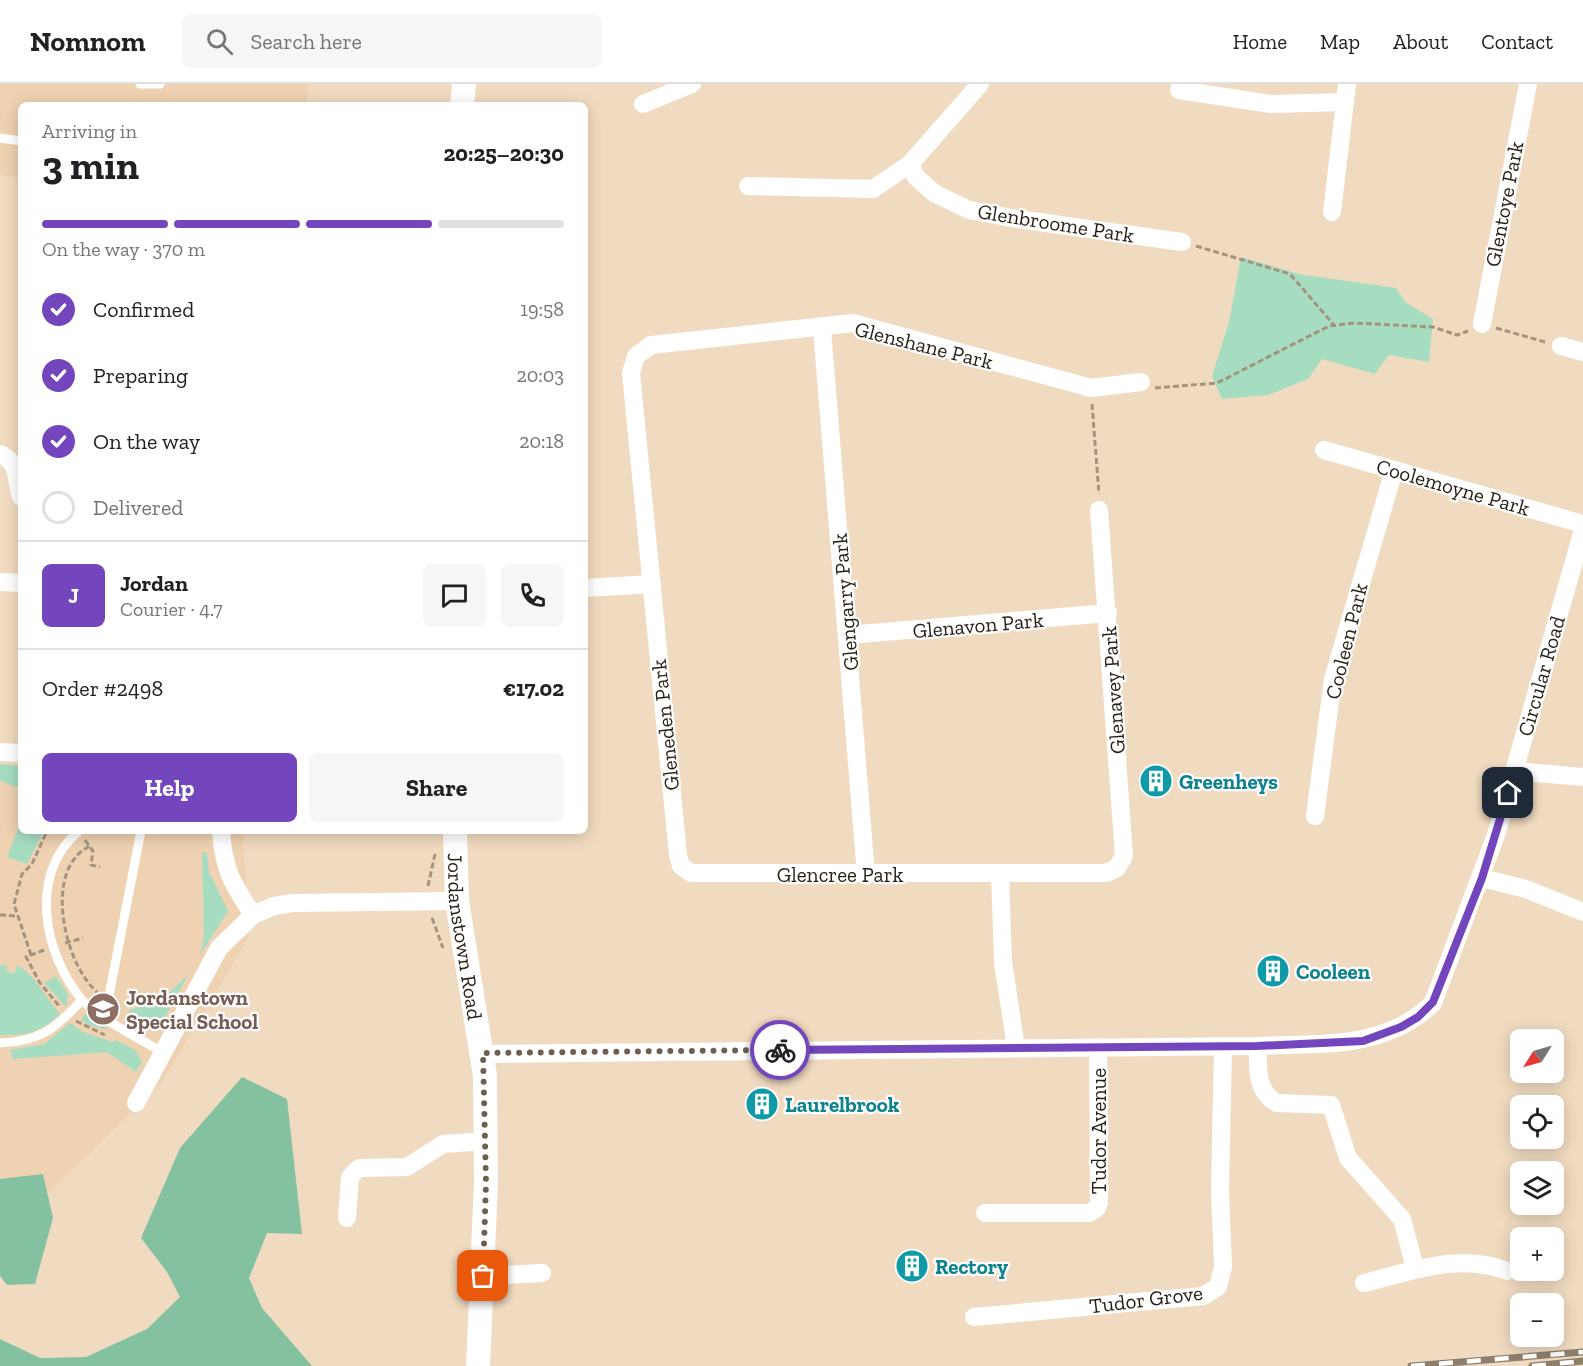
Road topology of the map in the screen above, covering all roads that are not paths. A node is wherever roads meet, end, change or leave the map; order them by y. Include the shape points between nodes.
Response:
1 (140, 84) edge
2 (160, 84) edge
3 (465, 84) edge
4 (692, 84) edge
5 (980, 84) edge
6 (1347, 84) edge
7 (1528, 84) edge
8 (1179, 90) dead end
9 (462, 102) edge
10 (1344, 102) junction
11 (643, 104) dead end
12 (0, 138) edge
13 (18, 141) edge
14 (910, 164) junction
15 (748, 186) dead end
16 (1332, 212) dead end
17 (1182, 242) road end
18 (1482, 324) road end
19 (822, 328) junction
20 (1561, 346) road end
21 (1583, 352) edge
22 (636, 356) joint
23 (1141, 382) road end
24 (1324, 450) dead end
25 (0, 454) edge
26 (1394, 470) junction
27 (18, 479) edge
28 (1100, 510) road end
29 (1583, 524) edge
30 (1583, 530) edge
31 (0, 582) edge
32 (18, 583) edge
33 (651, 584) junction
34 (588, 588) edge
35 (1108, 613) junction
36 (848, 635) junction
37 (0, 752) edge
38 (18, 753) edge
39 (1514, 771) junction
40 (1583, 777) edge
41 (1315, 816) dead end
42 (76, 834) edge
43 (140, 834) edge
44 (221, 834) edge
45 (455, 834) edge
46 (681, 866) joint
47 (1117, 867) joint
48 (1000, 873) junction
49 (866, 875) junction
50 (1482, 878) junction
51 (457, 902) junction
52 (1583, 912) edge
53 (253, 915) junction
54 (82, 1000) junction
55 (105, 1016) junction
56 (0, 1043) edge
57 (1223, 1046) junction
58 (1257, 1046) junction
59 (1098, 1047) junction
60 (1016, 1048) junction
61 (163, 1053) junction
62 (483, 1053) junction
63 (136, 1103) dead end
64 (486, 1141) junction
65 (985, 1213) dead end
66 (347, 1218) dead end
67 (1415, 1268) junction
68 (1507, 1271) dead end
69 (542, 1273) dead end
70 (483, 1276) junction
71 (1364, 1283) dead end
72 (974, 1317) dead end
73 (478, 1366) edge

1 - 2 lane
3 - 9 street
4 - 11 street
5 - 14 street
6 - 10 street
7 - 18 street, Glentoye Park
8 - 10 street via 1271,104
10 - 16 street
12 - 13 lane
14 - 15 street via 873,189
14 - 17 street, Glenbroome Park via 916,177 934,193 969,210
19 - 22 street, Glenshane Park via 651,345
19 - 23 street, Glenshane Park via 853,323 1090,388
19 - 36 street, Glengarry Park
20 - 21 street
22 - 33 street, Gleneden Park via 631,373
24 - 26 street, Coolemoyne Park
25 - 27 street via 12,460
26 - 29 street, Coolemoyne Park
26 - 41 street, Cooleen Park via 1333,679
28 - 35 street, Glenavey Park
30 - 39 street, Circular Road
31 - 32 street
33 - 34 street
33 - 46 street, Gleneden Park
35 - 36 street, Glenavon Park
35 - 47 street, Glenavey Park via 1124,856
36 - 49 street, Glengarry Park
37 - 38 street
39 - 40 street
39 - 50 street, Circular Road
42 - 54 lane via 63,844 48,879 47,913 53,947
43 - 55 lane
44 - 53 street via 228,874
45 - 51 street, Jordanstown Road
46 - 49 street, Glencree Park via 691,873
47 - 48 street, Glencree Park via 1106,873
48 - 49 street, Glencree Park
48 - 60 street via 1003,962
50 - 52 street via 1526,889
50 - 58 street, Circular Road via 1433,1002 1418,1017 1363,1041
51 - 53 street via 293,903
51 - 62 street, Jordanstown Road
53 - 61 street via 219,948
54 - 55 lane
54 - 56 lane via 40,1036
55 - 61 lane
57 - 58 street, Circular Road
57 - 59 street, Circular Road
57 - 72 street, Tudor Grove via 1223,1267 1218,1287 1203,1296
58 - 67 street via 1260,1083 1271,1100 1326,1103 1335,1109 1348,1158 1398,1211
59 - 60 street, Circular Road
59 - 65 street, Tudor Avenue via 1097,1208 1089,1213
60 - 62 street, Circular Road
61 - 63 street
62 - 64 street, Jordanstown Road
64 - 66 street via 443,1144 407,1167 358,1168 350,1177
64 - 70 street, Jordanstown Road
67 - 68 street via 1478,1264
67 - 71 street
69 - 70 street
70 - 73 street, Jordanstown Road

